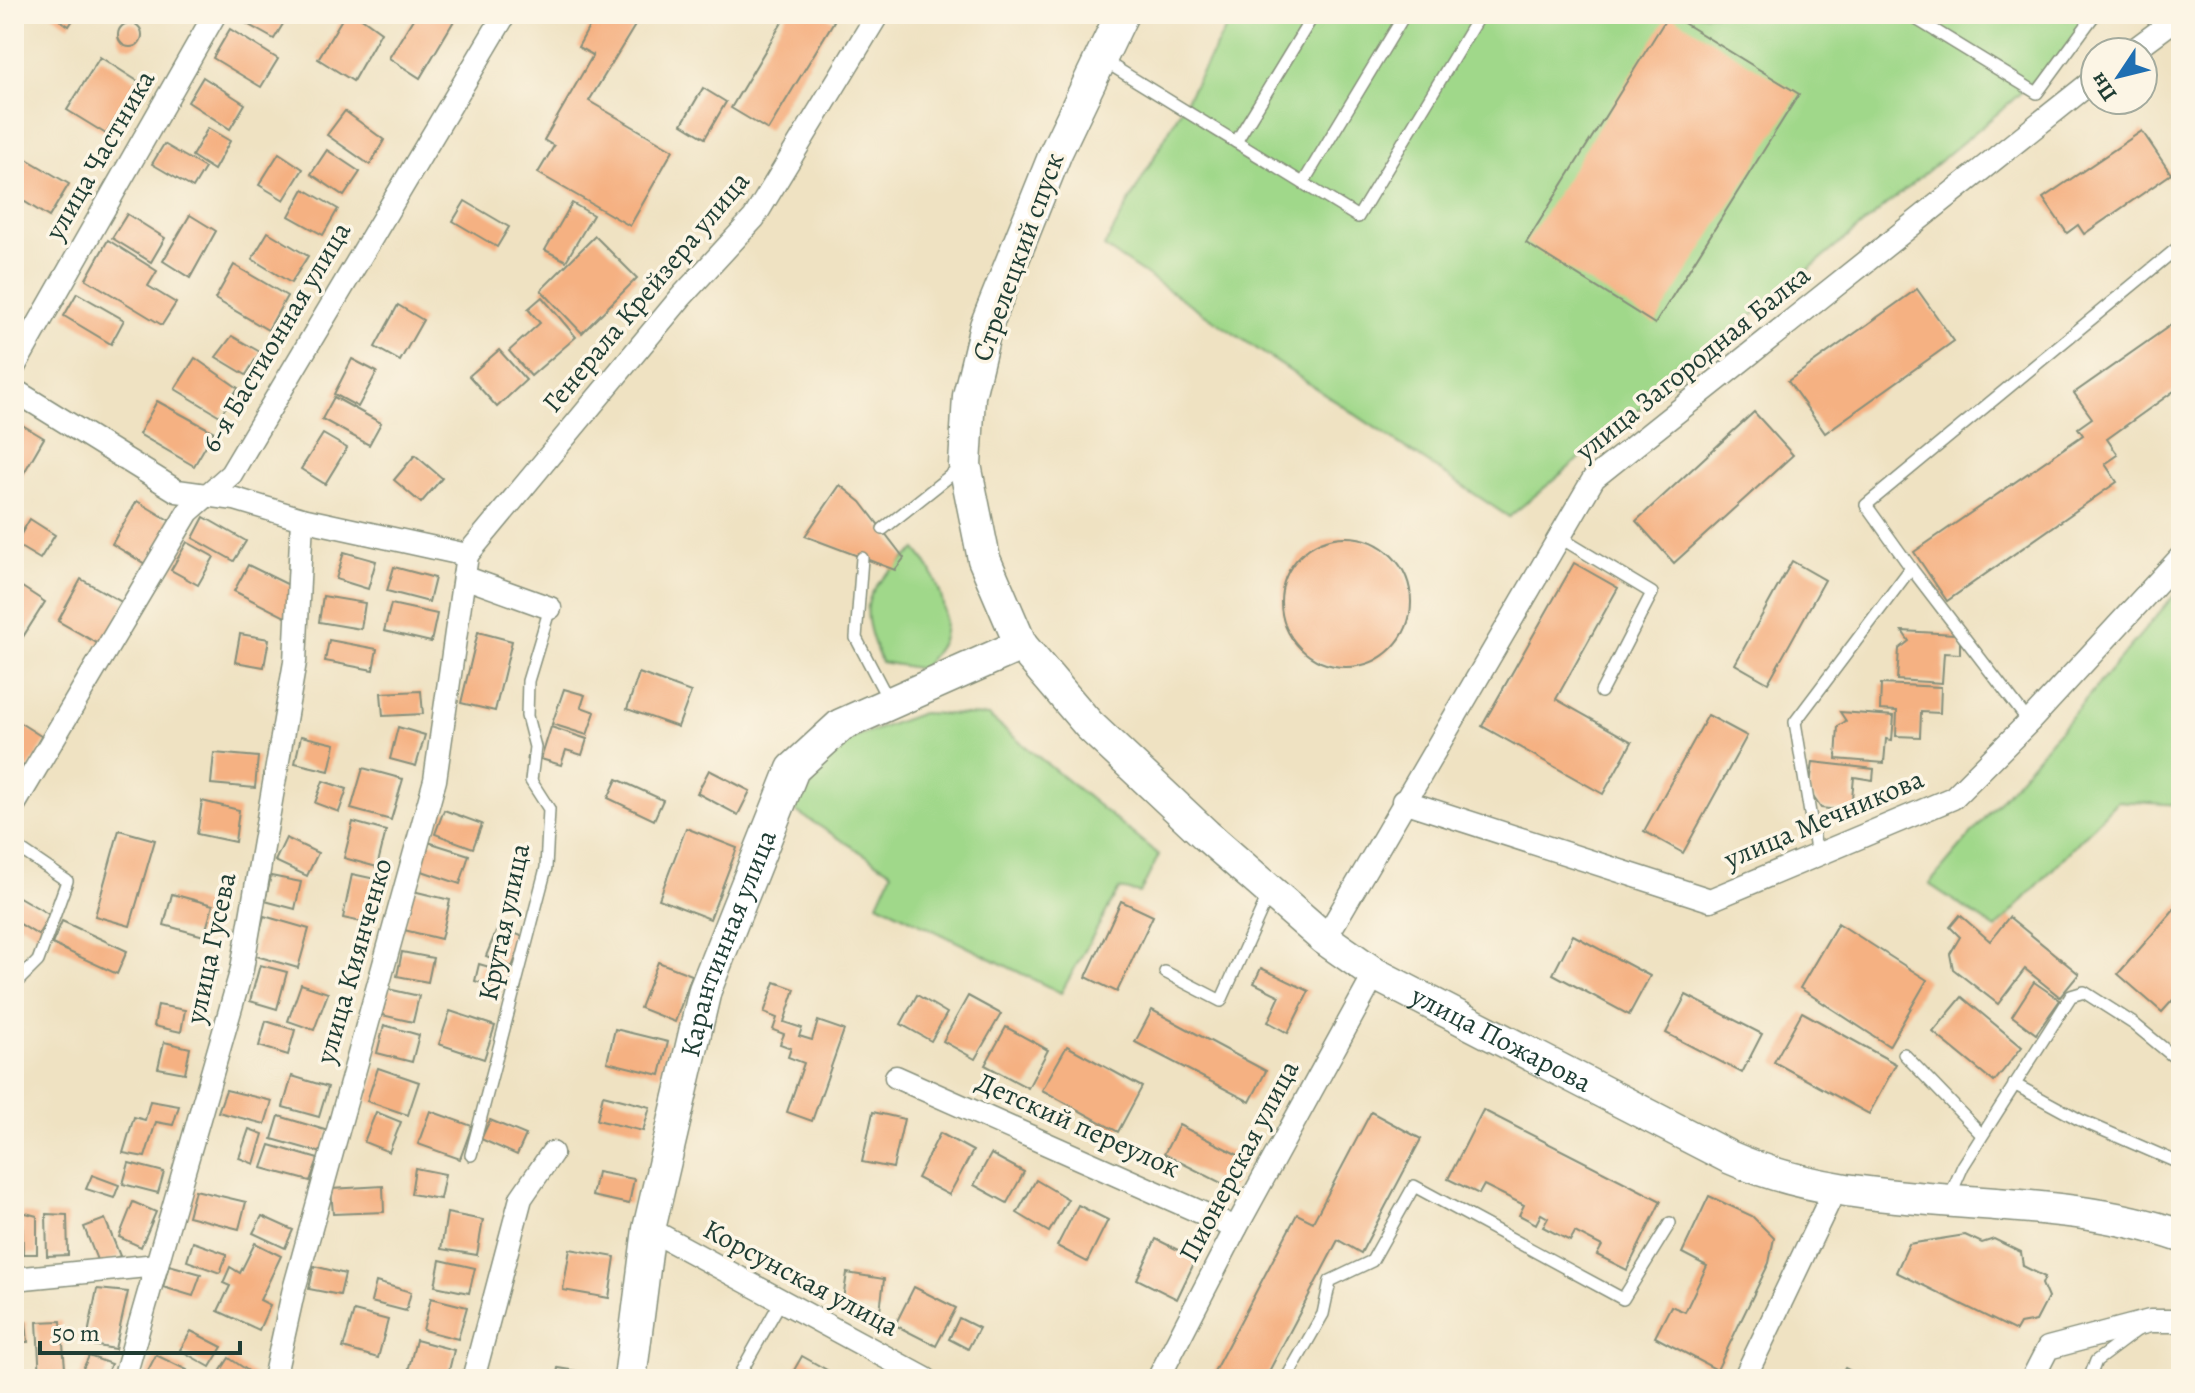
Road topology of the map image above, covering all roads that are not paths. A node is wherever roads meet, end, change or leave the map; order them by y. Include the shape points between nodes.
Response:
1 (215, 14) edge
2 (878, 14) edge
3 (1122, 14) edge
4 (1314, 14) edge
5 (1405, 14) edge
6 (1480, 14) edge
7 (1908, 14) edge
8 (2095, 14) edge
9 (2181, 15) edge
10 (500, 16) edge
11 (2153, 36) edge
12 (1101, 59) junction
13 (2079, 92) edge
14 (1236, 142) junction
15 (1303, 183) junction
16 (2181, 245) edge
17 (14, 367) edge
18 (14, 390) edge
19 (965, 465) junction
20 (206, 493) junction
21 (302, 519) junction
22 (883, 529) dead end
23 (1559, 537) junction
24 (2181, 557) edge
25 (862, 558) dead end
26 (984, 559) joint
27 (466, 566) junction
28 (1911, 568) junction
29 (550, 608) joint
30 (1021, 645) junction
31 (1601, 692) dead end
32 (890, 704) junction
33 (2029, 722) junction
34 (1403, 801) junction
35 (14, 805) edge
36 (14, 845) edge
37 (1817, 856) junction
38 (1270, 891) junction
39 (1325, 939) junction
40 (1165, 972) dead end
41 (1375, 974) junction
42 (14, 985) edge
43 (1904, 1054) dead end
44 (2174, 1057) dead end
45 (896, 1077) dead end
46 (2014, 1084) junction
47 (1982, 1135) junction
48 (552, 1153) dead end
49 (471, 1155) dead end
50 (2181, 1164) edge
51 (1834, 1191) junction
52 (1949, 1198) junction
53 (1670, 1223) dead end
54 (1236, 1228) junction
55 (649, 1229) junction
56 (2181, 1236) edge
57 (157, 1265) junction
58 (14, 1279) edge
59 (781, 1301) junction
60 (2150, 1321) junction
61 (2181, 1321) edge
62 (124, 1379) edge
63 (274, 1379) edge
64 (473, 1379) edge
65 (630, 1379) edge
66 (737, 1379) edge
67 (926, 1379) edge
68 (1158, 1379) edge
69 (1286, 1379) edge
70 (1744, 1379) edge
71 (2032, 1379) edge
72 (2089, 1379) edge

1 - 17 street, улица Частника
2 - 27 street, Генерала Крейзера улица via 754,218 682,296
3 - 12 main road, Стрелецкий спуск
4 - 14 lane
5 - 15 lane
6 - 15 lane via 1358,217
7 - 8 lane via 2037,93
9 - 11 street
10 - 20 street, 6-я Бастионная улица via 231,474
12 - 14 lane
12 - 19 main road, Стрелецкий спуск via 1056,152 986,326 969,396
13 - 23 street, улица Загородная Балка via 1594,478
14 - 15 lane
16 - 28 lane via 1866,505
18 - 20 street via 177,491
19 - 22 lane
19 - 26 main road, Стрелецкий спуск
20 - 21 street
20 - 35 street, 6-я Бастионная улица via 188,512
21 - 27 street
21 - 57 street, улица Гусева via 295,662 242,969
23 - 31 lane via 1652,593
23 - 34 street, улица Загородная Балка
24 - 33 street, улица Мечникова
25 - 32 lane via 856,638
26 - 30 main road, улица Пожарова
27 - 29 street
27 - 63 street, улица Киянченко via 435,780
28 - 33 lane
28 - 37 lane via 1795,722
29 - 49 lane, Крутая улица via 528,681 527,716 535,747 531,781 549,809 546,868
30 - 32 main road, Карантинная улица
30 - 38 main road, улица Пожарова via 1089,725
32 - 55 main road, Карантинная улица via 841,725 793,769 705,990
33 - 37 street, улица Мечникова via 1953,798
34 - 37 street, улица Мечникова via 1710,900
34 - 39 street, улица Загородная Балка
36 - 42 lane via 67,881 38,961
38 - 39 main road, улица Пожарова
38 - 40 lane via 1221,1001
39 - 41 main road, улица Пожарова
41 - 51 main road, улица Пожарова via 1729,1157 1771,1176
41 - 54 street, Пионерская улица
43 - 47 lane
44 - 46 lane via 2084,992 2071,996
45 - 54 street, Детский переулок
46 - 47 lane
46 - 50 lane
47 - 52 lane
48 - 64 street via 521,1198
51 - 52 main road, улица Пожарова
51 - 70 street
52 - 56 main road, улица Пожарова via 2090,1212
53 - 69 lane via 1623,1299 1414,1186 1372,1261 1330,1281 1323,1314
54 - 68 street, Пионерская улица
55 - 59 street, Корсунская улица
55 - 65 main road, Карантинная улица
57 - 58 street
57 - 62 street, улица Гусева
59 - 66 lane
59 - 67 street, Корсунская улица
60 - 61 street
60 - 71 street via 2048,1348
60 - 72 lane via 2096,1361

